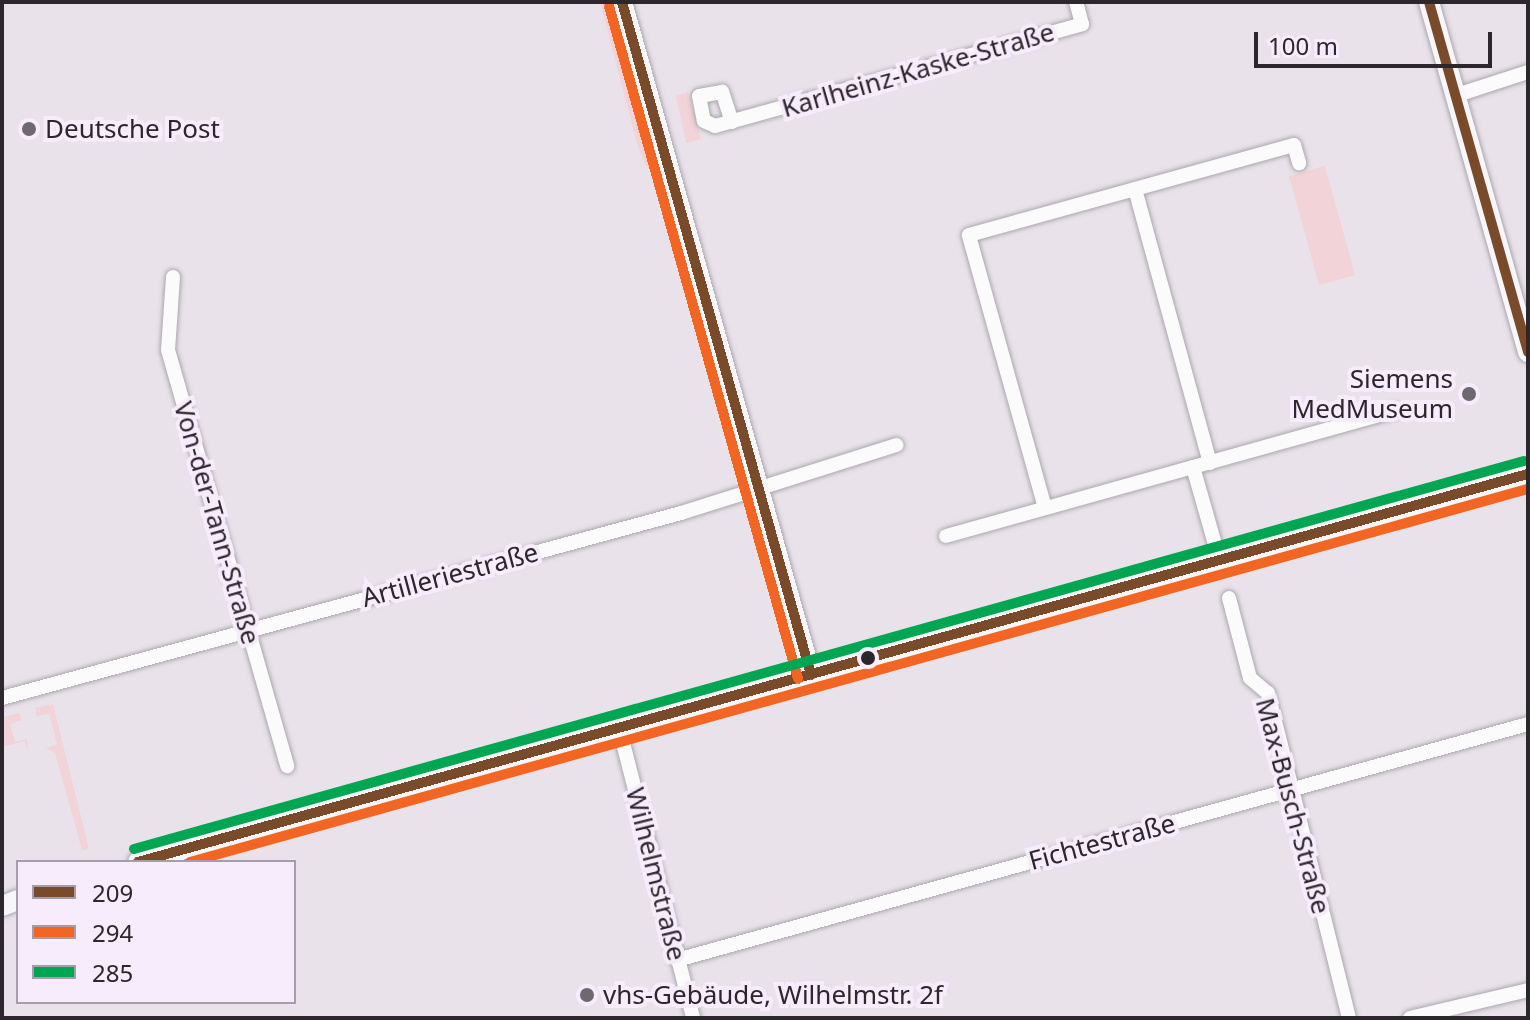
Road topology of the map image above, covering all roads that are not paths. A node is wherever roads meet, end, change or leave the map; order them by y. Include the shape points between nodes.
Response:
1 (622, 2) edge
2 (1076, 2) edge
3 (1429, 2) edge
4 (1528, 72) edge
5 (1454, 96) junction
6 (732, 122) dead end
7 (1299, 163) dead end
8 (1135, 189) junction
9 (173, 277) dead end
10 (1528, 352) edge
11 (1395, 411) dead end
12 (897, 445) dead end
13 (1210, 463) junction
14 (1193, 467) junction
15 (1528, 474) edge
16 (758, 488) junction
17 (1045, 508) junction
18 (946, 536) dead end
19 (1220, 562) junction
20 (1229, 598) dead end
21 (247, 630) junction
22 (811, 675) junction
23 (2, 698) edge
24 (1528, 724) edge
25 (620, 731) junction
26 (287, 766) dead end
27 (1290, 791) junction
28 (145, 860) edge
29 (677, 960) junction
30 (1528, 990) edge
31 (693, 1018) edge
32 (1349, 1018) edge
33 (1410, 1018) edge

1 - 16 main road
2 - 6 street, Karlheinz-Kaske-Straße via 1082,24
3 - 5 main road
4 - 5 street
5 - 10 main road
7 - 8 street via 1294,145
8 - 13 street
8 - 17 street via 969,235
9 - 21 street, Von-der-Tann-Straße via 168,350
11 - 13 street
12 - 16 street, Artilleriestraße
13 - 14 street
14 - 17 street
14 - 19 street
15 - 19 main road
16 - 21 street, Artilleriestraße
16 - 22 main road
17 - 18 street
19 - 22 main road
20 - 27 street, Max-Busch-Straße via 1250,678 1268,693
21 - 23 street, Artilleriestraße
21 - 26 street, Von-der-Tann-Straße
22 - 25 main road
24 - 27 street, Fichtestraße
25 - 28 main road
25 - 29 street, Wilhelmstraße
27 - 29 street, Fichtestraße
27 - 32 street, Max-Busch-Straße
29 - 31 street, Wilhelmstraße
30 - 33 street

